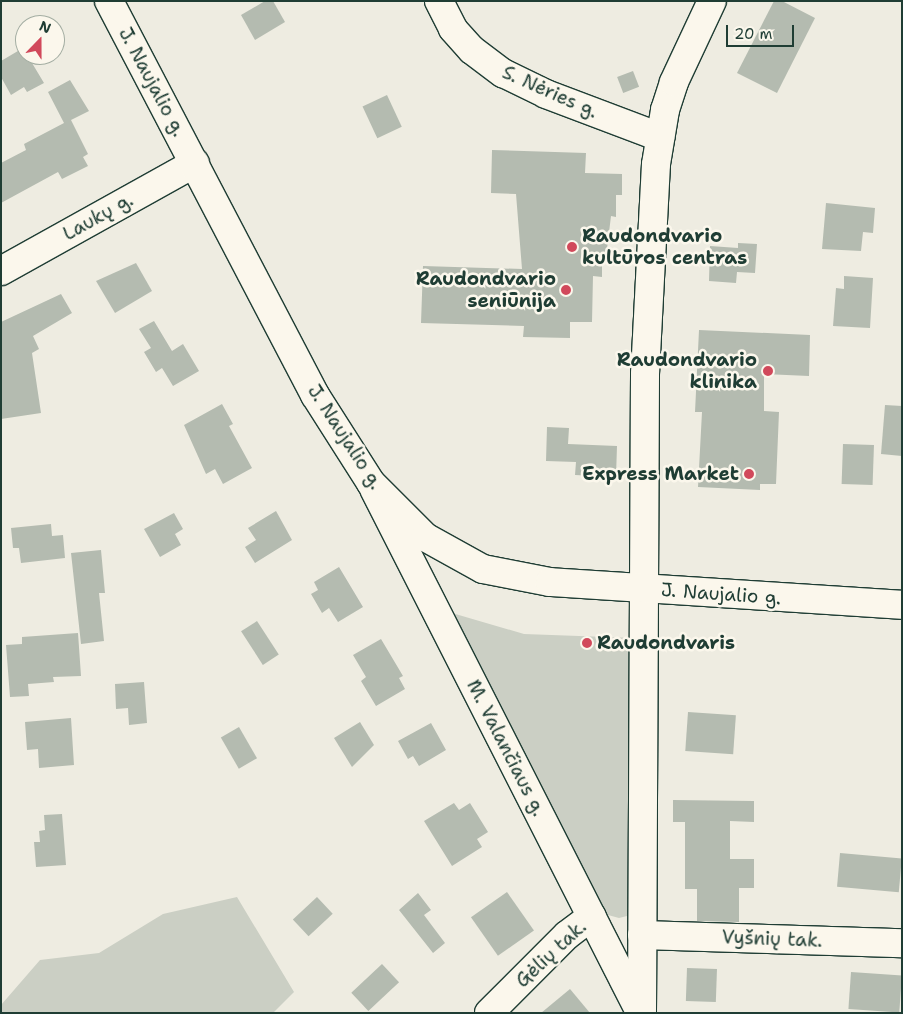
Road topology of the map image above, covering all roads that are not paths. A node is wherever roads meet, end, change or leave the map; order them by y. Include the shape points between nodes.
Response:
1 (109, 1) edge
2 (439, 1) edge
3 (712, 1) edge
4 (660, 137) junction
5 (195, 163) junction
6 (1, 271) edge
7 (371, 483) junction
8 (644, 589) junction
9 (902, 605) edge
10 (592, 916) junction
11 (642, 934) junction
12 (902, 943) edge
13 (489, 1013) edge
14 (641, 1013) edge

1 - 5 street, J. Naujalio g.
2 - 4 street, S. Nėries g. via 453,29 472,50 503,73 546,94
3 - 4 street via 674,82
4 - 8 street via 646,374
5 - 6 street, Laukų g.
5 - 7 street, J. Naujalio g. via 315,395
7 - 8 street, J. Naujalio g. via 425,537 483,569 550,582
7 - 10 street, M. Valančiaus g.
8 - 9 street, J. Naujalio g.
8 - 11 street
10 - 13 street, Gėlių tak. via 567,935
10 - 14 street, M. Valančiaus g.
11 - 12 street, Vyšnių tak.
11 - 14 street

